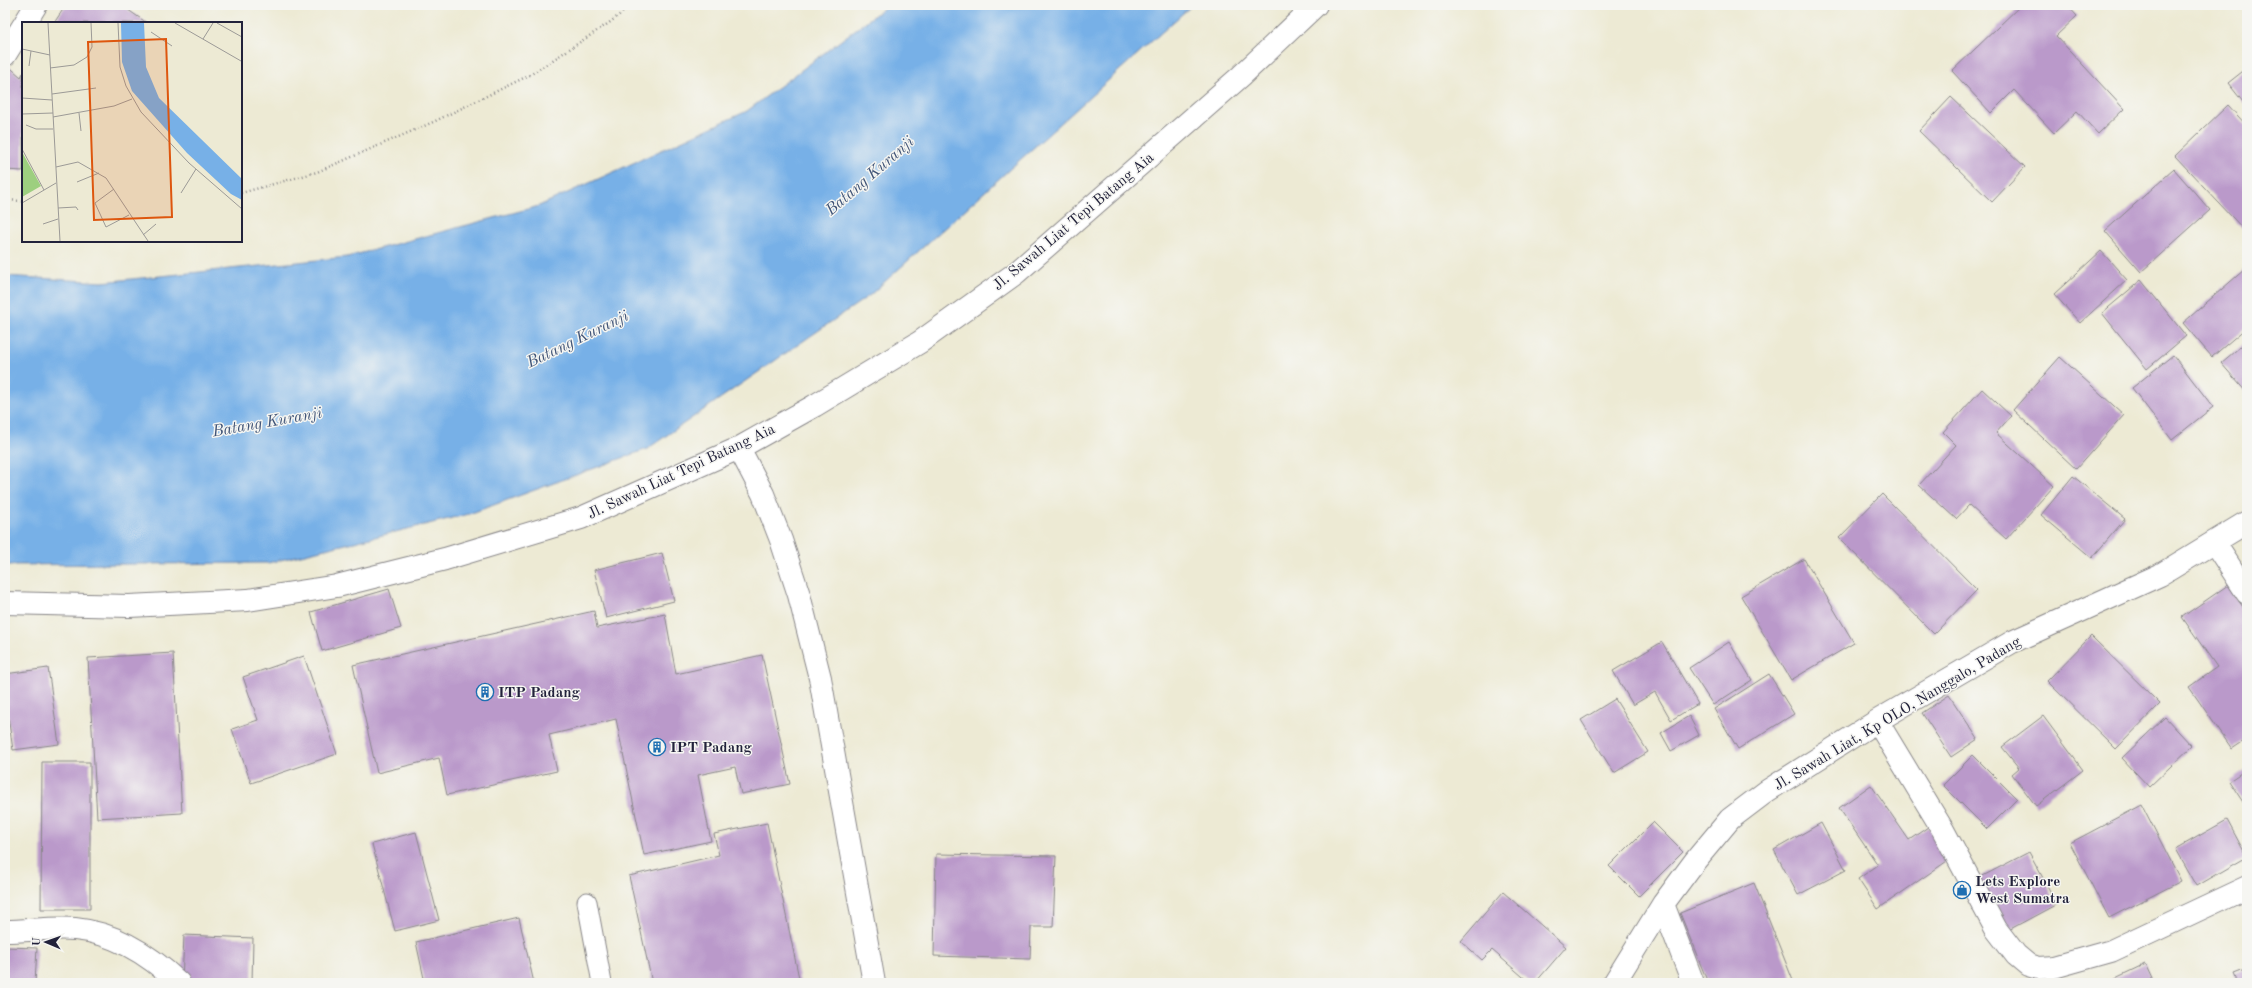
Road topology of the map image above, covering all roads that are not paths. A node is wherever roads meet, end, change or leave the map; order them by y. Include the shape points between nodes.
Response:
1 (36, 5) edge
2 (1316, 5) edge
3 (26, 22) edge
4 (22, 28) edge
5 (5, 55) edge
6 (739, 448) junction
7 (2247, 522) edge
8 (2214, 542) junction
9 (2247, 593) edge
10 (5, 603) edge
11 (1877, 721) junction
12 (2247, 887) edge
13 (587, 902) dead end
14 (1663, 904) junction
15 (5, 931) edge
16 (179, 983) edge
17 (602, 983) edge
18 (874, 983) edge
19 (1614, 983) edge
20 (1693, 983) edge

1 - 3 street
2 - 6 street, Jl. Sawah Liat Tepi Batang Aia via 1241,76 1016,273 920,342
4 - 5 street
6 - 10 street, Jl. Sawah Liat Tepi Batang Aia via 581,518 445,559 337,586 248,600 129,606
6 - 18 street via 763,494 781,540 799,595 820,678
7 - 8 street, Jl. Sawah Liat, Kp OLO, Nanggalo, Padang
8 - 9 street
8 - 11 street, Jl. Sawah Liat, Kp OLO, Nanggalo, Padang via 2160,575 2012,642
11 - 12 street via 1943,830 1996,929 2016,955 2028,965 2038,968 2054,967 2111,951
11 - 14 street, Jl. Sawah Liat, Kp OLO, Nanggalo, Padang via 1767,790 1730,819
13 - 17 lane
14 - 19 street, Jl. Sawah Liat, Kp OLO, Nanggalo, Padang
14 - 20 street
15 - 16 street via 74,929 114,938 144,954

